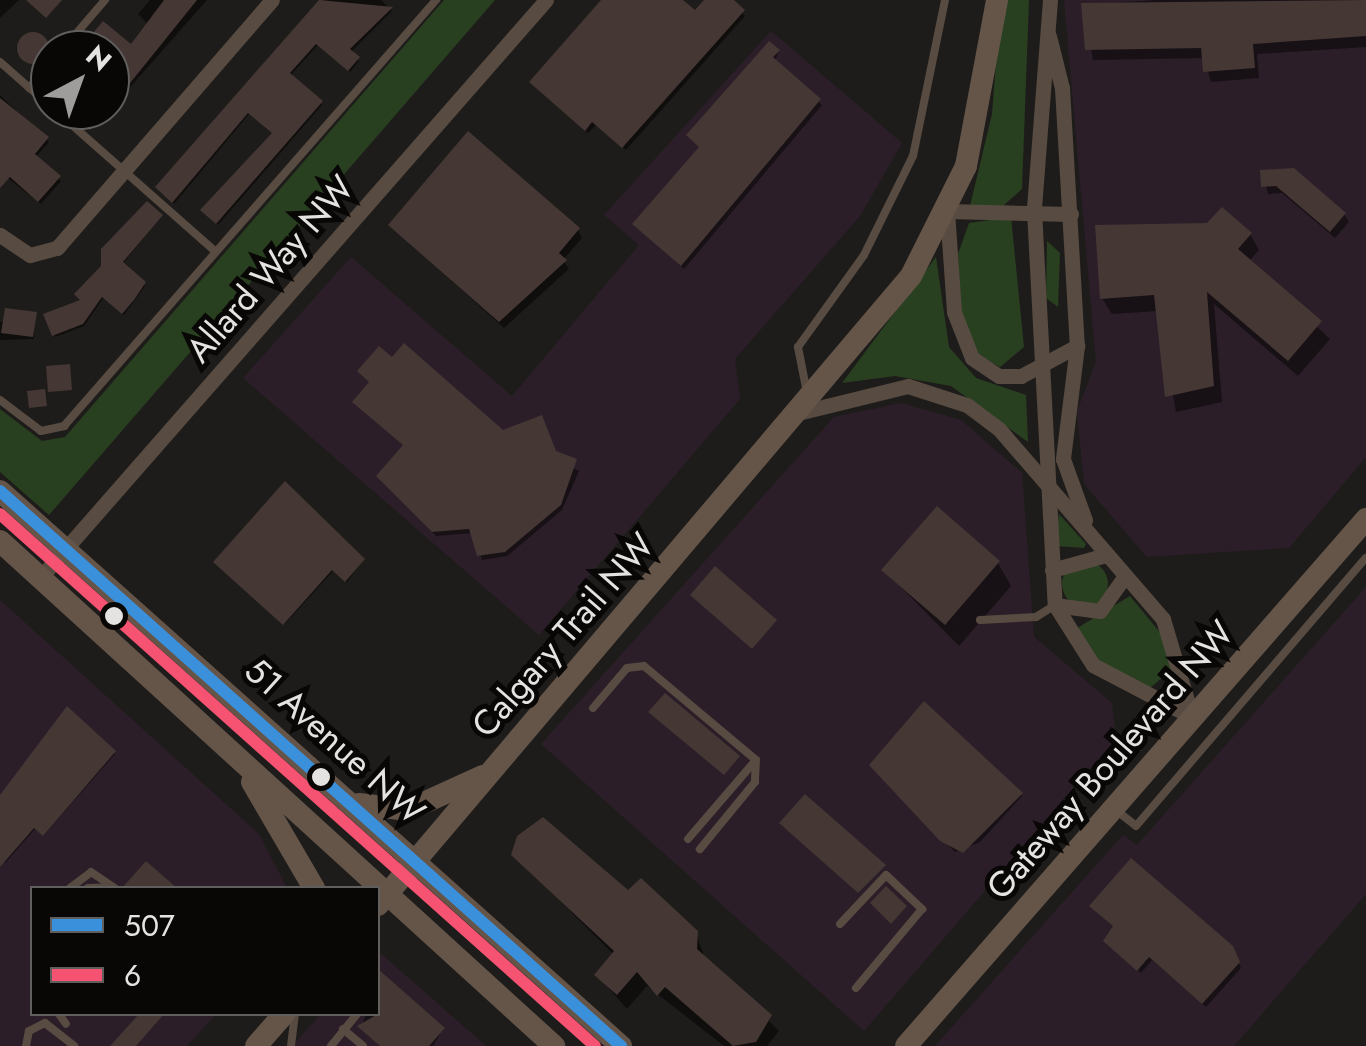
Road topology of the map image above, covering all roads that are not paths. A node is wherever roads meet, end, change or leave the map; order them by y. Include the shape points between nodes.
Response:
1 (105, 0) edge
2 (272, 0) edge
3 (436, 0) edge
4 (546, 0) edge
5 (945, 0) edge
6 (997, 0) edge
7 (1050, 0) edge
8 (1047, 28) junction
9 (79, 30) edge
10 (0, 62) edge
11 (29, 88) edge
12 (77, 130) edge
13 (123, 170) junction
14 (1034, 210) junction
15 (947, 211) junction
16 (1071, 214) junction
17 (0, 235) edge
18 (214, 250) junction
19 (1078, 346) junction
20 (1037, 370) junction
21 (0, 400) edge
22 (806, 408) junction
23 (1046, 478) junction
24 (0, 491) edge
25 (1366, 519) edge
26 (0, 541) edge
27 (66, 549) junction
28 (1102, 550) junction
29 (1366, 558) edge
30 (1052, 570) junction
31 (1125, 576) junction
32 (40, 578) junction
33 (1054, 605) junction
34 (980, 620) dead end
35 (593, 708) dead end
36 (1196, 714) junction
37 (1220, 729) junction
38 (756, 760) junction
39 (244, 766) junction
40 (491, 773) junction
41 (330, 785) junction
42 (1114, 808) junction
43 (688, 839) dead end
44 (700, 849) dead end
45 (416, 861) junction
46 (73, 886) edge
47 (112, 886) edge
48 (313, 886) edge
49 (368, 886) edge
50 (382, 900) edge
51 (840, 924) dead end
52 (856, 988) dead end
53 (60, 1016) edge
54 (282, 1016) edge
55 (295, 1016) edge
56 (355, 1016) edge
57 (66, 1024) dead end
58 (344, 1030) junction
59 (26, 1046) edge
60 (74, 1046) edge
61 (256, 1046) edge
62 (292, 1046) edge
63 (331, 1046) edge
64 (362, 1046) edge
65 (554, 1046) edge
66 (621, 1046) edge
67 (906, 1046) edge

1 - 9 lane
2 - 13 street
3 - 18 lane
4 - 27 street, Allard Way NW
5 - 22 lane via 913,156 864,255 798,347
6 - 15 main road, Calgary Trail NW via 982,104
7 - 8 street
8 - 14 street
8 - 16 street via 1062,88
10 - 11 lane
12 - 13 lane
13 - 17 street via 66,240 39,255
13 - 18 lane
14 - 15 street
14 - 16 street
14 - 20 street
15 - 20 street, Calgary Trail NW via 954,312 966,350 1000,376
15 - 22 main road, Calgary Trail NW via 892,303
16 - 19 street
18 - 21 lane via 64,426 41,432
19 - 20 street
19 - 28 street via 1063,411 1064,474
20 - 23 street
22 - 23 street via 872,389 927,390 982,416
22 - 40 main road, Calgary Trail NW
23 - 28 street
23 - 30 street
24 - 27 main road, 51 Avenue NW
25 - 36 main road, Gateway Boulevard NW
26 - 32 main road
27 - 32 street, Allard Way NW
27 - 41 main road, 51 Avenue NW
28 - 30 street
28 - 31 street
29 - 37 lane
30 - 33 street
31 - 33 street via 1100,611
31 - 36 street via 1172,632
32 - 39 main road
33 - 34 lane via 1036,617
33 - 36 street via 1093,665
35 - 38 lane via 627,668 644,666
36 - 37 lane
36 - 42 main road, Gateway Boulevard NW
37 - 42 lane via 1136,826
38 - 43 lane
38 - 44 lane via 755,782
39 - 48 main road
39 - 49 main road
40 - 41 main road via 398,812 366,808
40 - 45 main road, Calgary Trail NW
41 - 45 main road, 51 Avenue NW
42 - 67 main road, Gateway Boulevard NW
45 - 50 main road, Calgary Trail NW
45 - 66 main road, 51 Avenue NW
46 - 47 lane via 91,872
50 - 65 main road
51 - 52 lane via 886,875 922,909
53 - 57 lane
54 - 61 main road
55 - 62 lane
56 - 58 lane
58 - 63 lane
58 - 64 lane
59 - 60 lane via 28,1032 45,1023

